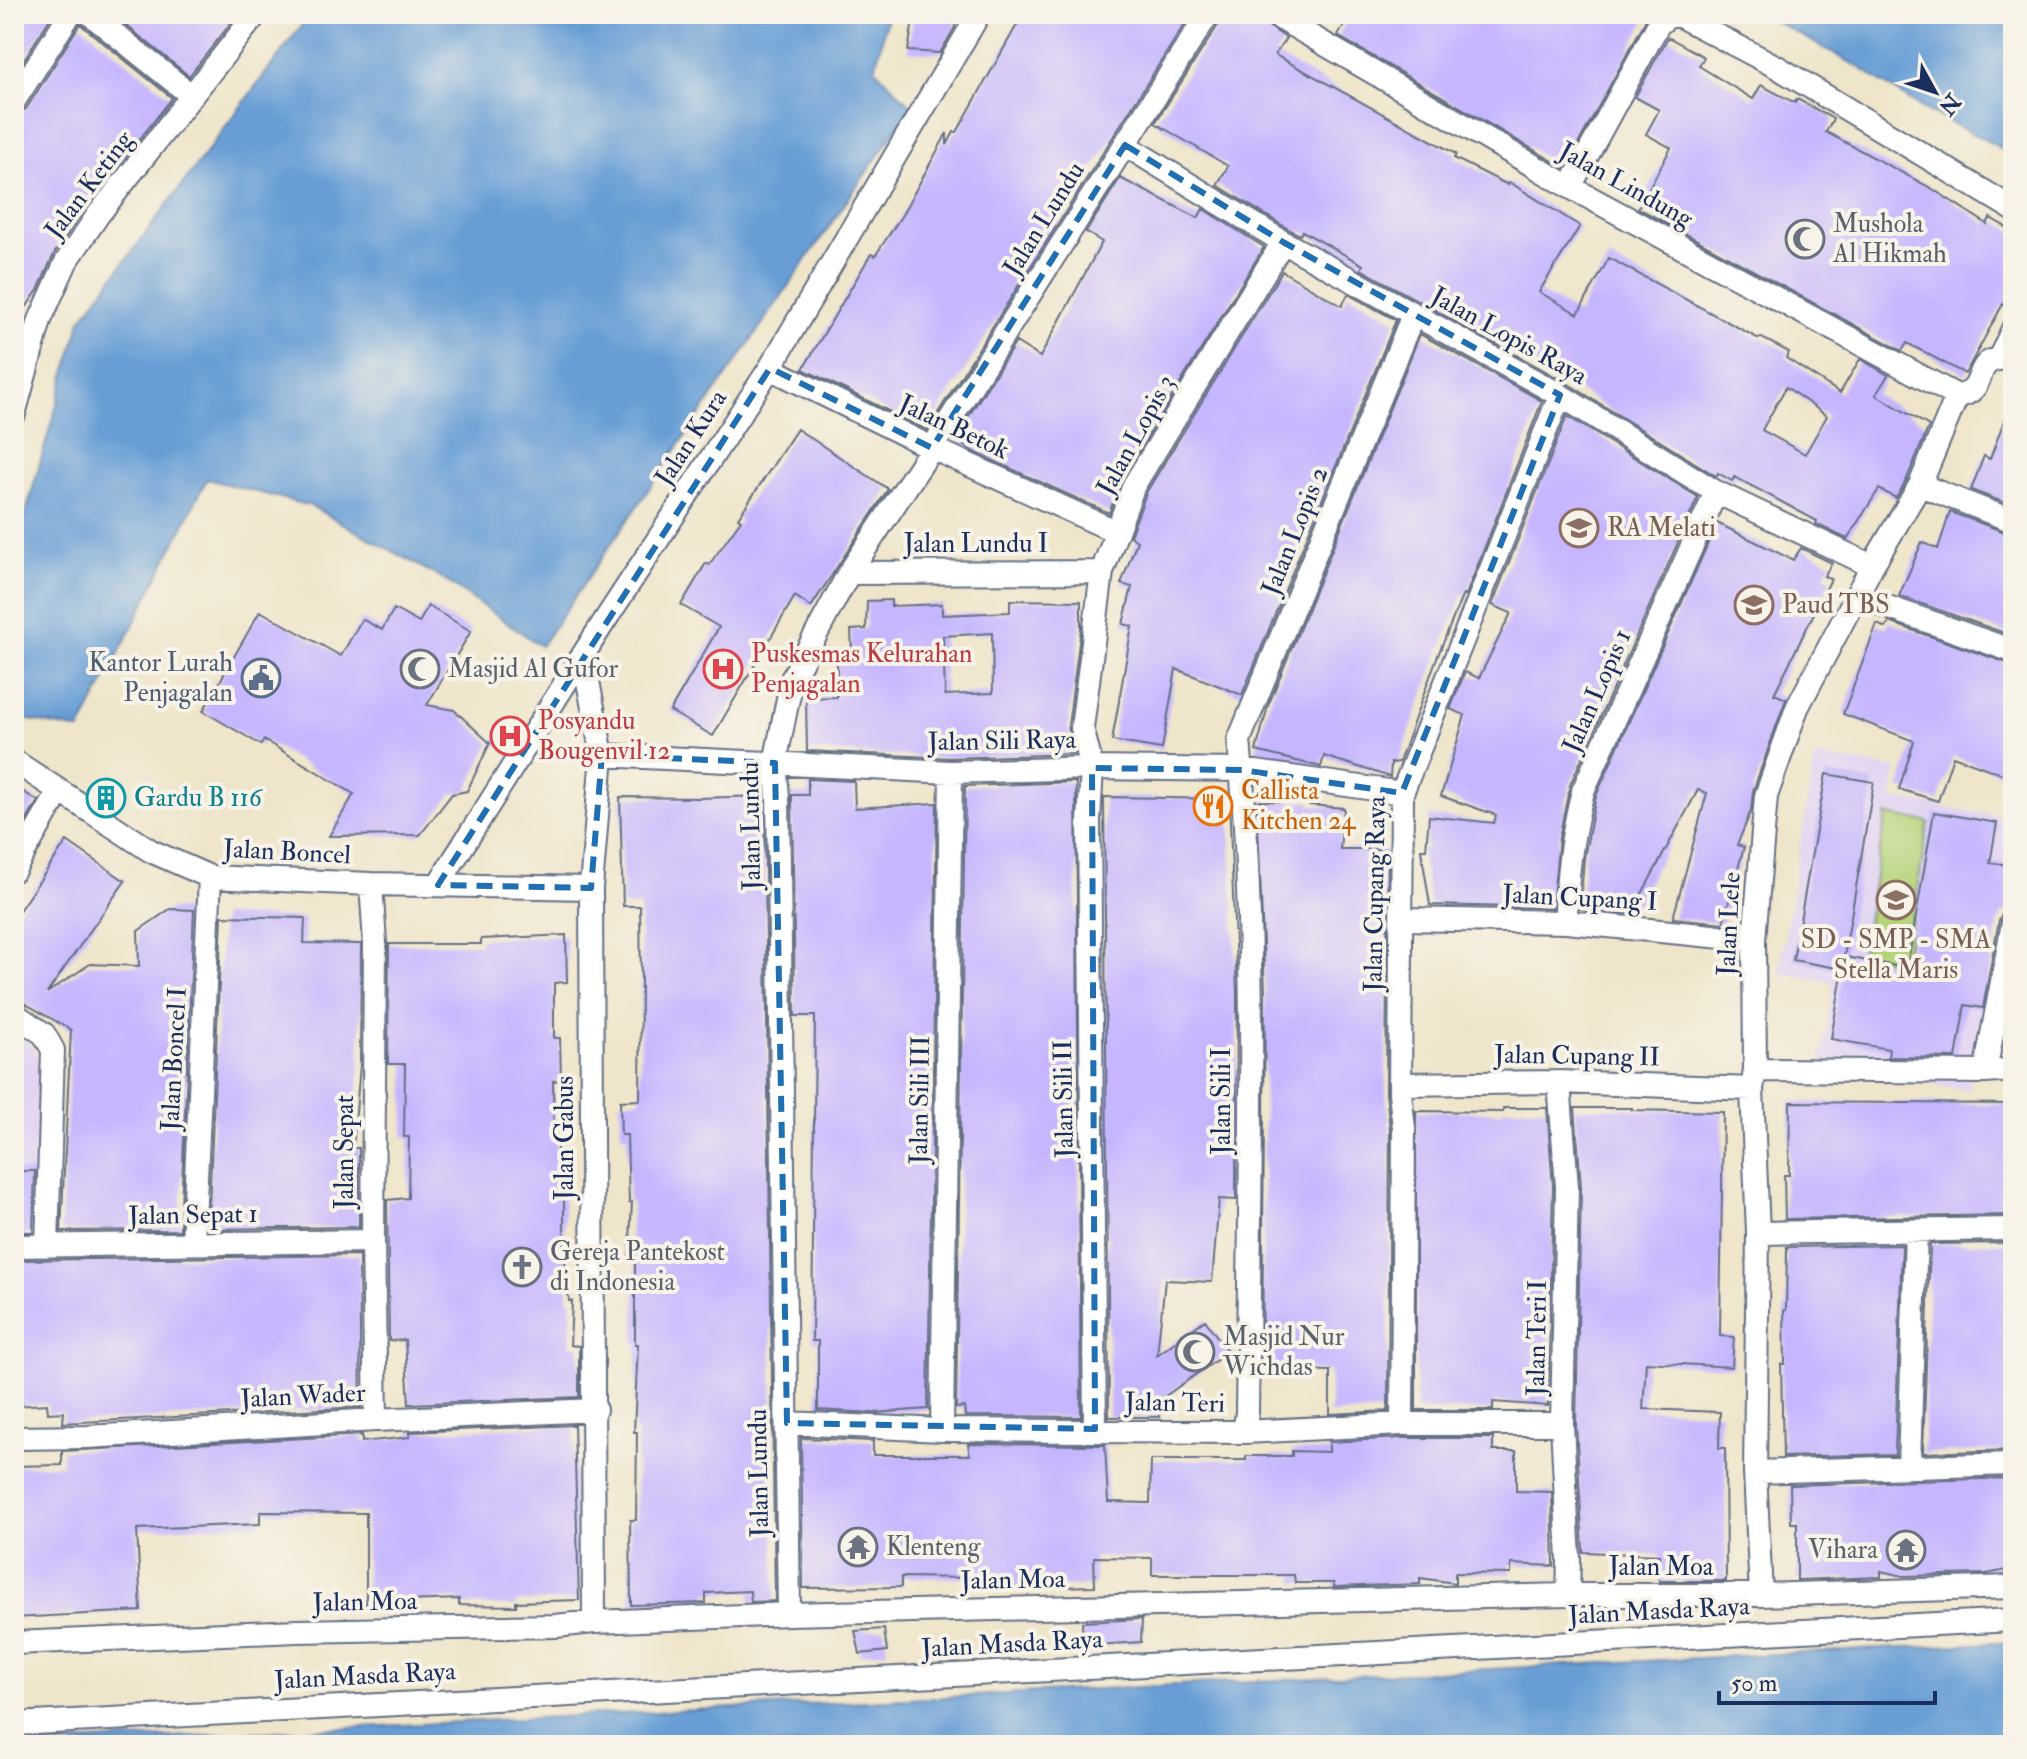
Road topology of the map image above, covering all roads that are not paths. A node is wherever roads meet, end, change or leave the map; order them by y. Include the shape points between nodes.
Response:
1 (70, 14) edge
2 (90, 14) edge
3 (256, 14) edge
4 (979, 14) edge
5 (1208, 14) edge
6 (1273, 14) edge
7 (192, 96) junction
8 (14, 101) edge
9 (1125, 145) junction
10 (1570, 187) junction
11 (2013, 209) edge
12 (1283, 242) junction
13 (1413, 315) junction
14 (2013, 329) edge
15 (2006, 362) edge
16 (770, 368) junction
17 (1560, 395) junction
18 (1957, 396) junction
19 (14, 414) edge
20 (932, 448) junction
21 (1920, 485) junction
22 (1716, 492) junction
23 (2013, 521) edge
24 (1117, 532) junction
25 (1872, 566) junction
26 (1102, 572) junction
27 (849, 573) junction
28 (1856, 596) junction
29 (2013, 651) edge
30 (583, 655) junction
31 (602, 755) junction
32 (14, 761) edge
33 (775, 763) junction
34 (1092, 768) junction
35 (1242, 770) junction
36 (951, 772) junction
37 (59, 792) junction
38 (1402, 793) junction
39 (14, 870) edge
40 (210, 877) junction
41 (371, 884) junction
42 (438, 885) junction
43 (591, 888) junction
44 (1402, 919) junction
45 (1566, 922) junction
46 (2013, 923) edge
47 (1754, 940) junction
48 (14, 1014) edge
49 (2013, 1070) edge
50 (1985, 1072) junction
51 (1754, 1079) junction
52 (1559, 1082) junction
53 (1401, 1084) junction
54 (2013, 1229) edge
55 (1916, 1231) junction
56 (1758, 1233) junction
57 (373, 1241) junction
58 (193, 1243) junction
59 (14, 1246) edge
60 (47, 1246) junction
61 (595, 1410) junction
62 (376, 1420) junction
63 (787, 1423) junction
64 (1402, 1424) junction
65 (1562, 1424) junction
66 (1095, 1429) junction
67 (942, 1430) junction
68 (1244, 1432) junction
69 (14, 1438) edge
70 (2013, 1464) edge
71 (1909, 1467) junction
72 (1755, 1472) junction
73 (2013, 1587) edge
74 (1568, 1595) junction
75 (1761, 1595) junction
76 (789, 1614) junction
77 (2013, 1620) edge
78 (594, 1622) junction
79 (14, 1643) edge
80 (14, 1724) edge

1 - 8 street
2 - 7 street
3 - 7 street, Jalan Keting
4 - 16 street, Jalan Kura
5 - 9 street, Jalan Lundu
6 - 10 street, Jalan Lindung
7 - 19 street, Jalan Keting via 66,262 40,320
9 - 12 street, Jalan Lopis Raya
9 - 20 street, Jalan Lundu
10 - 11 street via 1658,25 1678,15 1777,67
10 - 18 street, Jalan Lindung
12 - 13 street, Jalan Lopis Raya
12 - 24 street, Jalan Lopis 3 via 1134,485
13 - 17 street, Jalan Lopis Raya
13 - 35 street, Jalan Lopis 2 via 1239,740
14 - 15 street, Jalan Lele
15 - 18 street, Jalan Lele via 1984,365 1975,390
16 - 20 street, Jalan Betok
16 - 30 street, Jalan Kura
17 - 22 street, Jalan Lopis Raya
17 - 38 street, Jalan Cupang Raya
18 - 21 street, Jalan Lele
20 - 24 street, Jalan Betok
20 - 27 street, Jalan Lundu
21 - 23 street
21 - 25 street, Jalan Lele
22 - 25 street, Jalan Lopis Raya
22 - 45 street, Jalan Lopis 1 via 1583,791
24 - 26 street, Jalan Lopis 3
25 - 28 street, Jalan Lele
26 - 27 street, Jalan Lundu I
26 - 34 street, Jalan Lopis 3 via 1082,728
27 - 33 street, Jalan Lundu via 792,679
28 - 29 street
28 - 47 street, Jalan Lele via 1797,708 1766,796
30 - 31 street, Jalan Gabus
30 - 42 street, Jalan Kura
31 - 33 street, Jalan Sili Raya
31 - 43 street, Jalan Gabus
32 - 37 street, Jalan Boncel
33 - 36 street, Jalan Sili Raya
33 - 63 street, Jalan Lundu
34 - 35 street, Jalan Sili Raya
34 - 36 street, Jalan Sili Raya
34 - 66 street, Jalan Sili II
35 - 38 street, Jalan Sili Raya
35 - 68 street, Jalan Sili I via 1251,1072
36 - 67 street, Jalan Sili III
37 - 39 street
37 - 40 street, Jalan Boncel via 151,851
38 - 44 street, Jalan Cupang Raya
40 - 41 street, Jalan Boncel
40 - 58 street, Jalan Boncel I
41 - 42 street, Jalan Boncel
41 - 57 street, Jalan Sepat
42 - 43 street, Jalan Boncel
43 - 61 street, Jalan Gabus
44 - 45 street, Jalan Cupang I
44 - 53 street, Jalan Cupang Raya
45 - 47 street, Jalan Cupang I
46 - 50 street
47 - 51 street, Jalan Lele
48 - 60 street via 44,1034 53,1050
49 - 50 street, Jalan Cupang II
50 - 51 street, Jalan Cupang II
51 - 52 street, Jalan Cupang II
51 - 56 street, Jalan Lele
52 - 53 street, Jalan Cupang II
52 - 65 street, Jalan Teri I via 1567,1187
53 - 64 street, Jalan Cupang Raya
54 - 55 street
55 - 56 street
55 - 71 street
56 - 72 street, Jalan Lele
57 - 58 street, Jalan Sepat 1
57 - 62 street, Jalan Sepat
58 - 60 street, Jalan Sepat 1
59 - 60 street, Jalan Sepat 1
61 - 62 street, Jalan Wader
61 - 78 street, Jalan Gabus
62 - 69 street, Jalan Wader
63 - 67 street, Jalan Teri
63 - 76 street, Jalan Lundu
64 - 65 street, Jalan Teri
64 - 68 street, Jalan Teri
65 - 74 street, Jalan Teri I
66 - 67 street, Jalan Teri
66 - 68 street, Jalan Teri
70 - 71 street
71 - 72 street
72 - 75 street, Jalan Lele
73 - 75 street, Jalan Moa
74 - 75 street, Jalan Moa
74 - 76 street, Jalan Moa
76 - 78 street, Jalan Moa
77 - 80 street, Jalan Masda Raya
78 - 79 street, Jalan Moa

